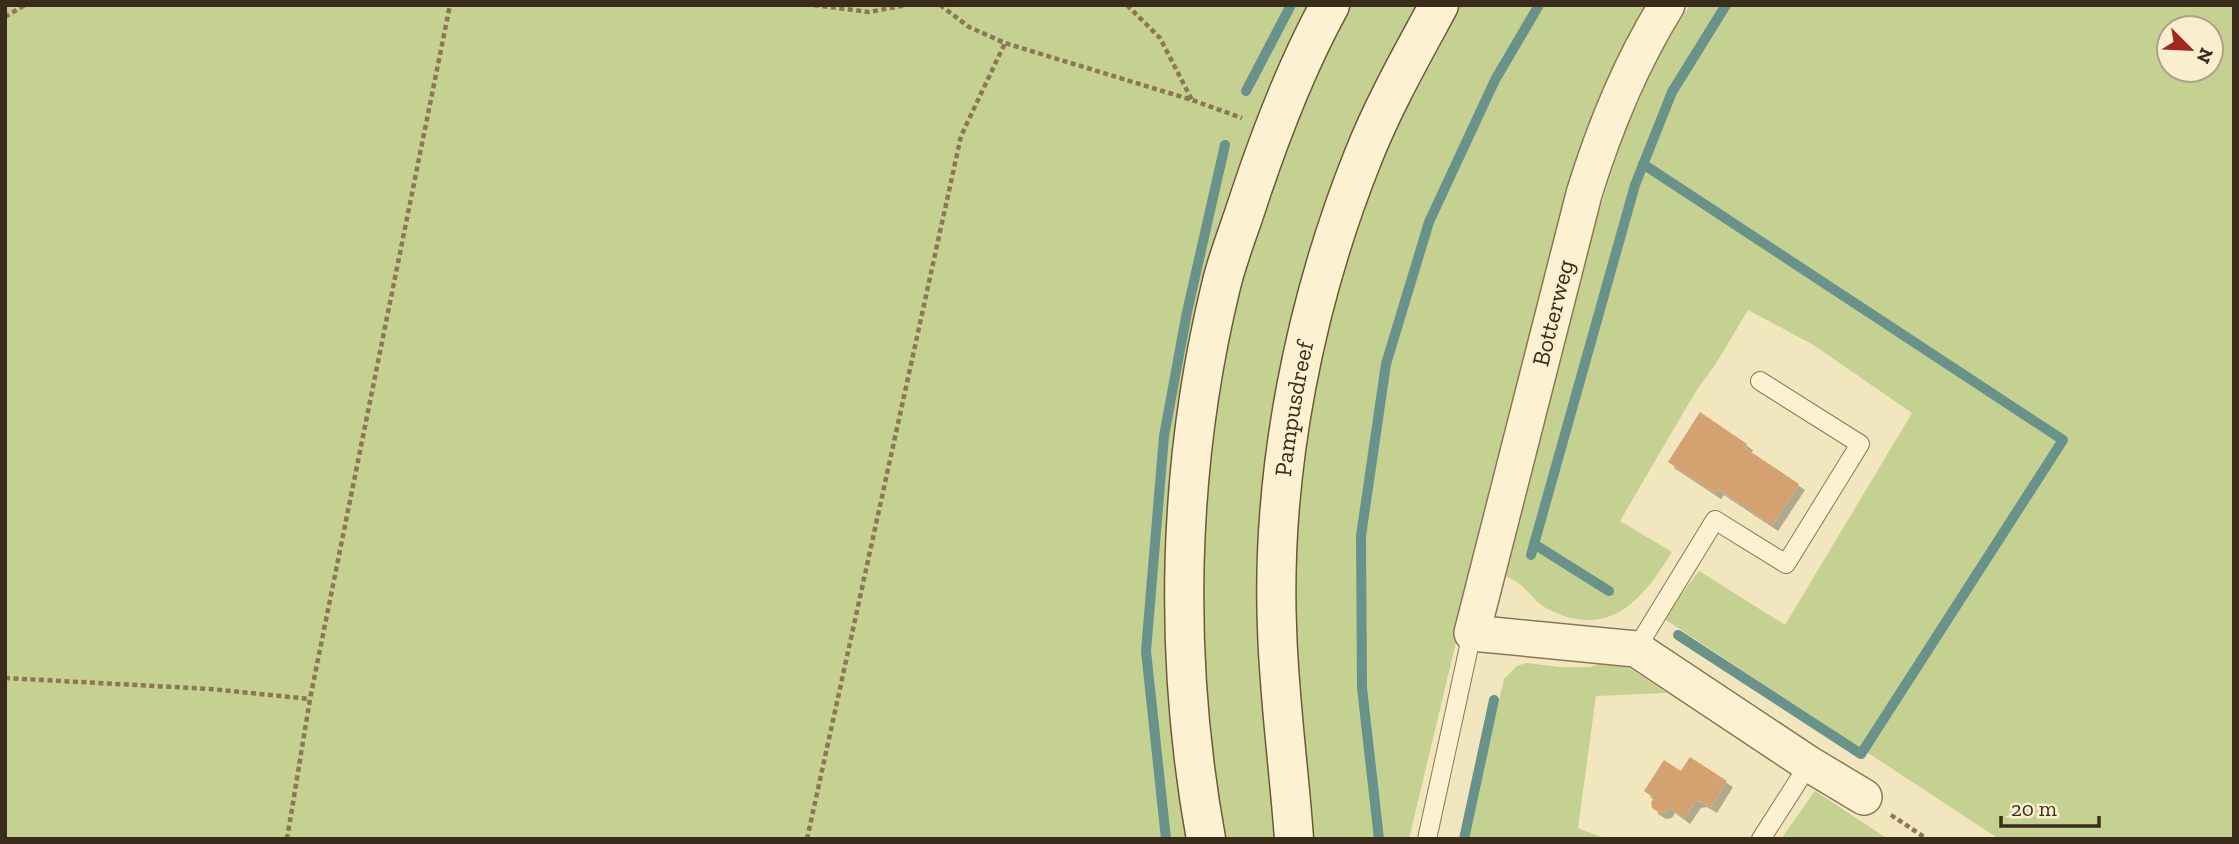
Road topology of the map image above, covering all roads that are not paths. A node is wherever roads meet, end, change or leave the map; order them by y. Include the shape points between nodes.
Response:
1 (1330, 5) edge
2 (1438, 5) edge
3 (1667, 5) edge
4 (1760, 381) dead end
5 (1472, 633) junction
6 (1636, 649) junction
7 (1809, 764) junction
8 (1864, 797) road end
9 (1206, 839) edge
10 (1294, 839) edge
11 (1427, 839) edge
12 (1761, 839) edge

1 - 9 main road via 1272,129 1221,285 1195,424 1185,548 1184,638 1188,708
2 - 10 main road, Pampusdreef via 1363,156 1326,262 1286,451 1277,550 1277,627
3 - 5 street, Botterweg via 1642,47 1587,183
4 - 6 lane via 1860,444 1786,564 1715,520
5 - 6 street
5 - 11 lane, Botterweg
6 - 7 street
7 - 8 street
7 - 12 lane

